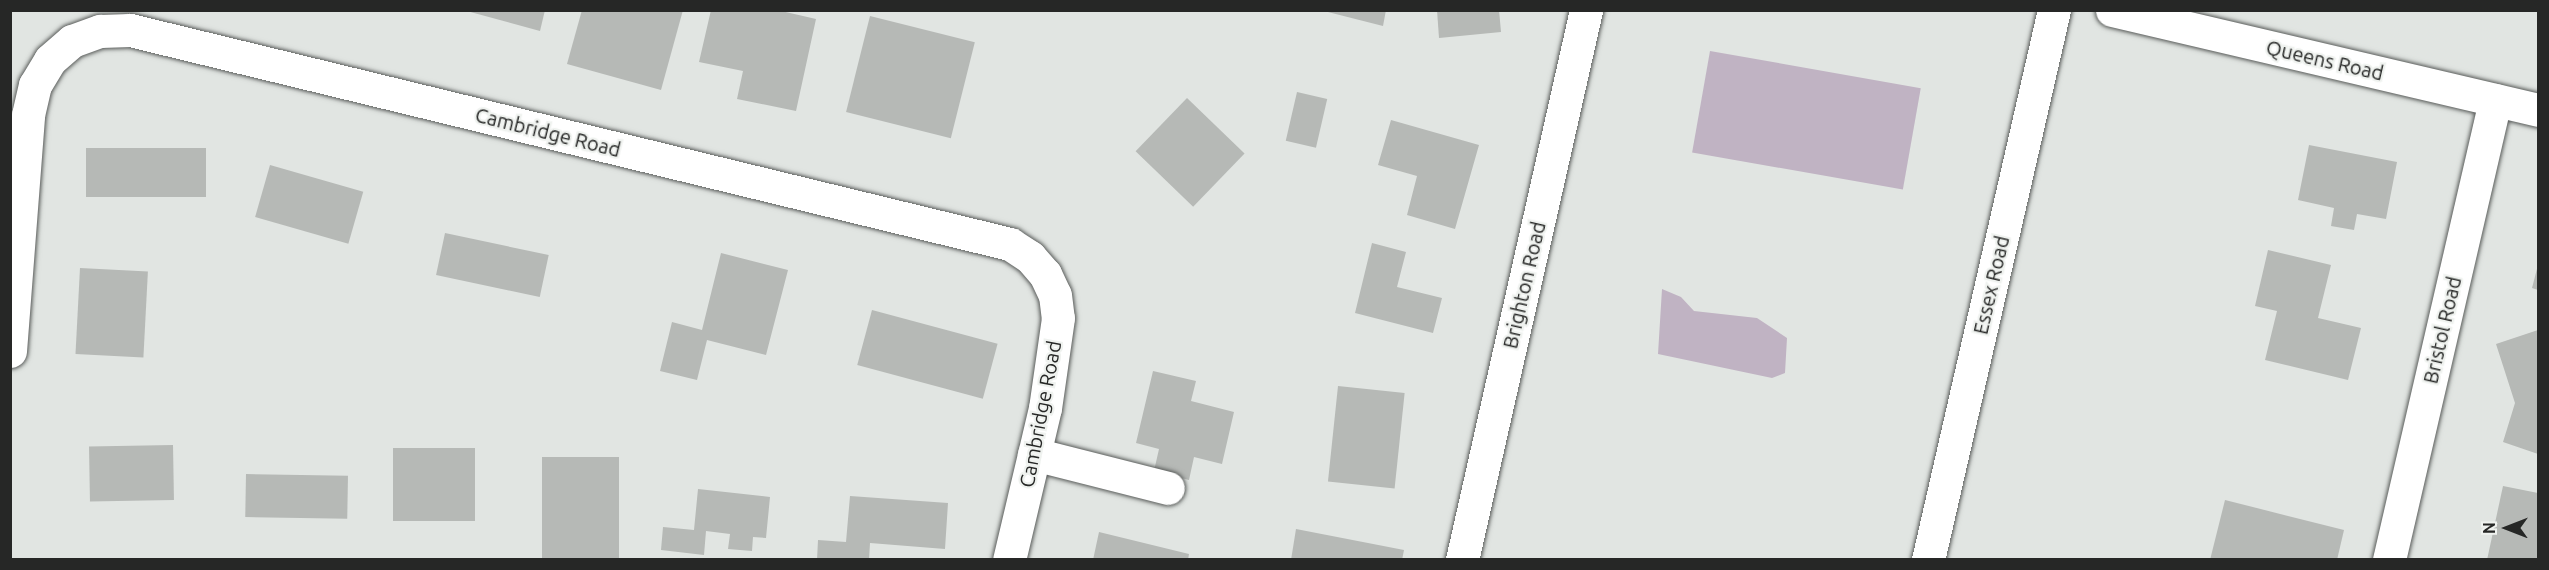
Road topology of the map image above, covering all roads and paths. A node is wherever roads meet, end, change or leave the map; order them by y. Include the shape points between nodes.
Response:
1 (1586, 10) edge
2 (2054, 10) edge
3 (2112, 10) edge
4 (2495, 100) junction
5 (2538, 110) edge
6 (10, 351) edge
7 (1034, 454) junction
8 (1168, 488) dead end
9 (1009, 560) edge
10 (1462, 560) edge
11 (1928, 560) edge
12 (2389, 560) edge

1 - 10 street, Brighton Road
2 - 11 street, Essex Road
3 - 4 street, Queens Road
4 - 5 street, Queens Road
4 - 12 street, Bristol Road
6 - 7 street, Cambridge Road via 28,115 34,86 50,60 72,41 100,31 130,30 1010,244 1030,256 1045,274 1055,295 1058,318 1046,408
7 - 8 street
7 - 9 street, Cambridge Road

